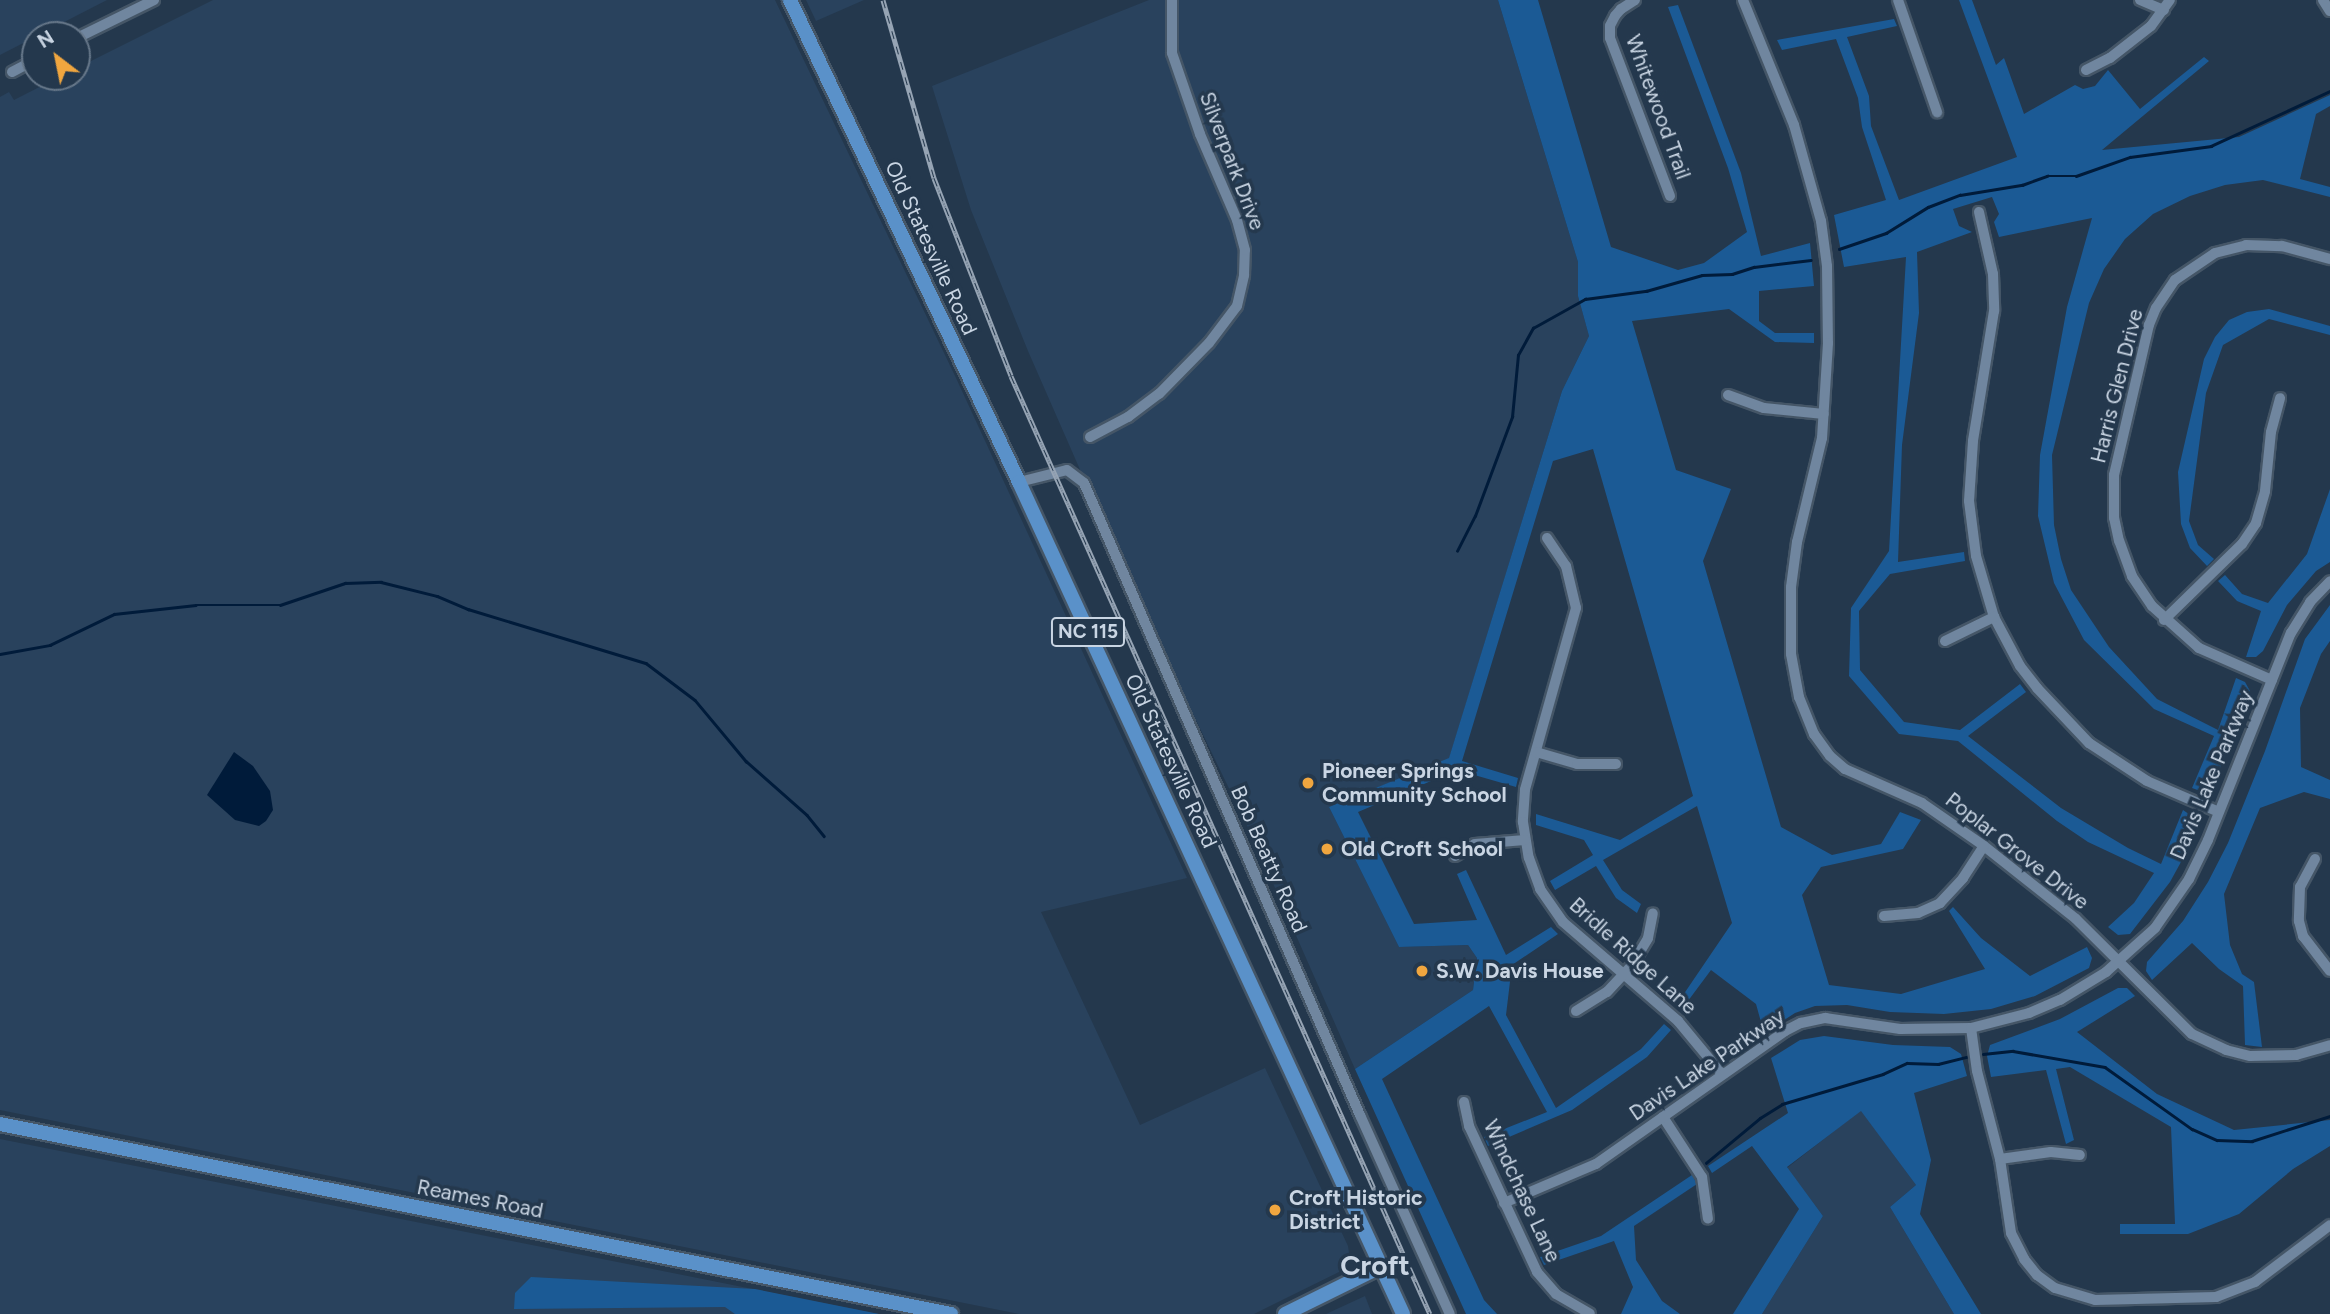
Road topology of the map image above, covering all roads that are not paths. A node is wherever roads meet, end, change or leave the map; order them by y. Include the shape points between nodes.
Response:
1 (153, 0) edge
2 (790, 0) edge
3 (1171, 0) edge
4 (1635, 0) edge
5 (1743, 0) edge
6 (1898, 0) edge
7 (2140, 0) edge
8 (2323, 0) edge
9 (2167, 5) edge
10 (2330, 11) edge
11 (91, 31) edge
12 (21, 67) edge
13 (2086, 70) dead end
14 (12, 72) dead end
15 (1937, 112) dead end
16 (1670, 196) dead end
17 (1979, 212) dead end
18 (2330, 259) edge
19 (1728, 395) dead end
20 (2280, 398) dead end
21 (1824, 414) junction
22 (1090, 437) dead end
23 (1019, 482) junction
24 (1547, 538) dead end
25 (2330, 581) edge
26 (1994, 617) junction
27 (2164, 620) junction
28 (1945, 641) dead end
29 (2272, 680) junction
30 (1536, 752) junction
31 (1616, 764) dead end
32 (2219, 811) junction
33 (1525, 840) junction
34 (1984, 846) junction
35 (1455, 856) dead end
36 (2315, 859) dead end
37 (1653, 913) dead end
38 (1884, 916) dead end
39 (2119, 962) junction
40 (2330, 971) edge
41 (1623, 974) junction
42 (1576, 1011) dead end
43 (1971, 1028) junction
44 (2330, 1045) edge
45 (1722, 1074) junction
46 (1464, 1102) dead end
47 (1664, 1117) junction
48 (0, 1124) edge
49 (2080, 1155) dead end
50 (2000, 1159) junction
51 (1504, 1203) junction
52 (1708, 1219) dead end
53 (2330, 1224) edge
54 (1382, 1266) junction
55 (951, 1314) edge
56 (1285, 1314) edge
57 (1403, 1314) edge
58 (1450, 1314) edge
59 (1590, 1314) edge

1 - 11 street
2 - 23 main road, Old Statesville Road / NC 115
3 - 22 street, Silverpark Drive via 1172,53 1237,220 1245,250 1244,275 1237,306 1209,343 1158,394
4 - 16 street, Whitewood Trail via 1615,16 1611,38
5 - 21 street, Poplar Grove Drive via 1785,97 1821,220 1829,306
6 - 15 street
7 - 9 street
8 - 10 street
9 - 13 street via 2151,26 2110,58
12 - 14 street
17 - 26 street via 1993,274 1994,311 1973,441 1969,501 1976,556
18 - 27 street, Harris Glen Drive via 2263,244 2230,247 2186,269 2156,308 2119,445 2113,493 2125,559
19 - 21 street via 1764,408
20 - 27 street via 2271,432 2266,491 2256,523 2242,544
21 - 34 street, Poplar Grove Drive via 1791,587 1791,654 1807,720 1821,745 1845,769 1922,803
23 - 54 main road, Old Statesville Road / NC 115
23 - 58 street, Bob Beatty Road via 1067,470 1084,483
24 - 30 street, Bridle Ridge Lane via 1566,566 1576,608
25 - 29 street, Davis Lake Parkway via 2298,620
26 - 28 street
26 - 32 street via 2037,688 2089,743 2147,781
27 - 29 street, Harris Glen Drive via 2199,648
29 - 32 street, Davis Lake Parkway
30 - 31 street via 1577,764
30 - 33 street, Bridle Ridge Lane via 1524,798
32 - 39 street, Davis Lake Parkway via 2183,888 2155,928
33 - 35 street via 1475,844
33 - 41 street, Bridle Ridge Lane via 1550,906
34 - 38 street via 1940,902 1918,914
34 - 39 street, Poplar Grove Drive via 2076,919
36 - 40 street via 2300,887 2299,921 2309,946
37 - 41 street via 1648,938
39 - 43 street, Davis Lake Parkway via 2060,1000
39 - 44 street, Poplar Grove Drive via 2192,1034 2226,1050 2274,1057
41 - 42 street via 1607,992
41 - 45 street, Bridle Ridge Lane via 1678,1021
43 - 45 street, Davis Lake Parkway via 1920,1030 1815,1019 1785,1031
43 - 50 street
45 - 47 street, Davis Lake Parkway
46 - 51 street, Windchase Lane via 1469,1126
47 - 51 street, Davis Lake Parkway via 1588,1168
47 - 52 street via 1702,1177
48 - 55 main road, Reames Road
49 - 50 street via 2052,1152
50 - 53 street via 2007,1221 2015,1244 2045,1282 2078,1297 2174,1300 2223,1295 2267,1274
51 - 59 street, Windchase Lane via 1536,1272 1556,1294
54 - 56 main road
54 - 57 main road, Old Statesville Road / NC 115

